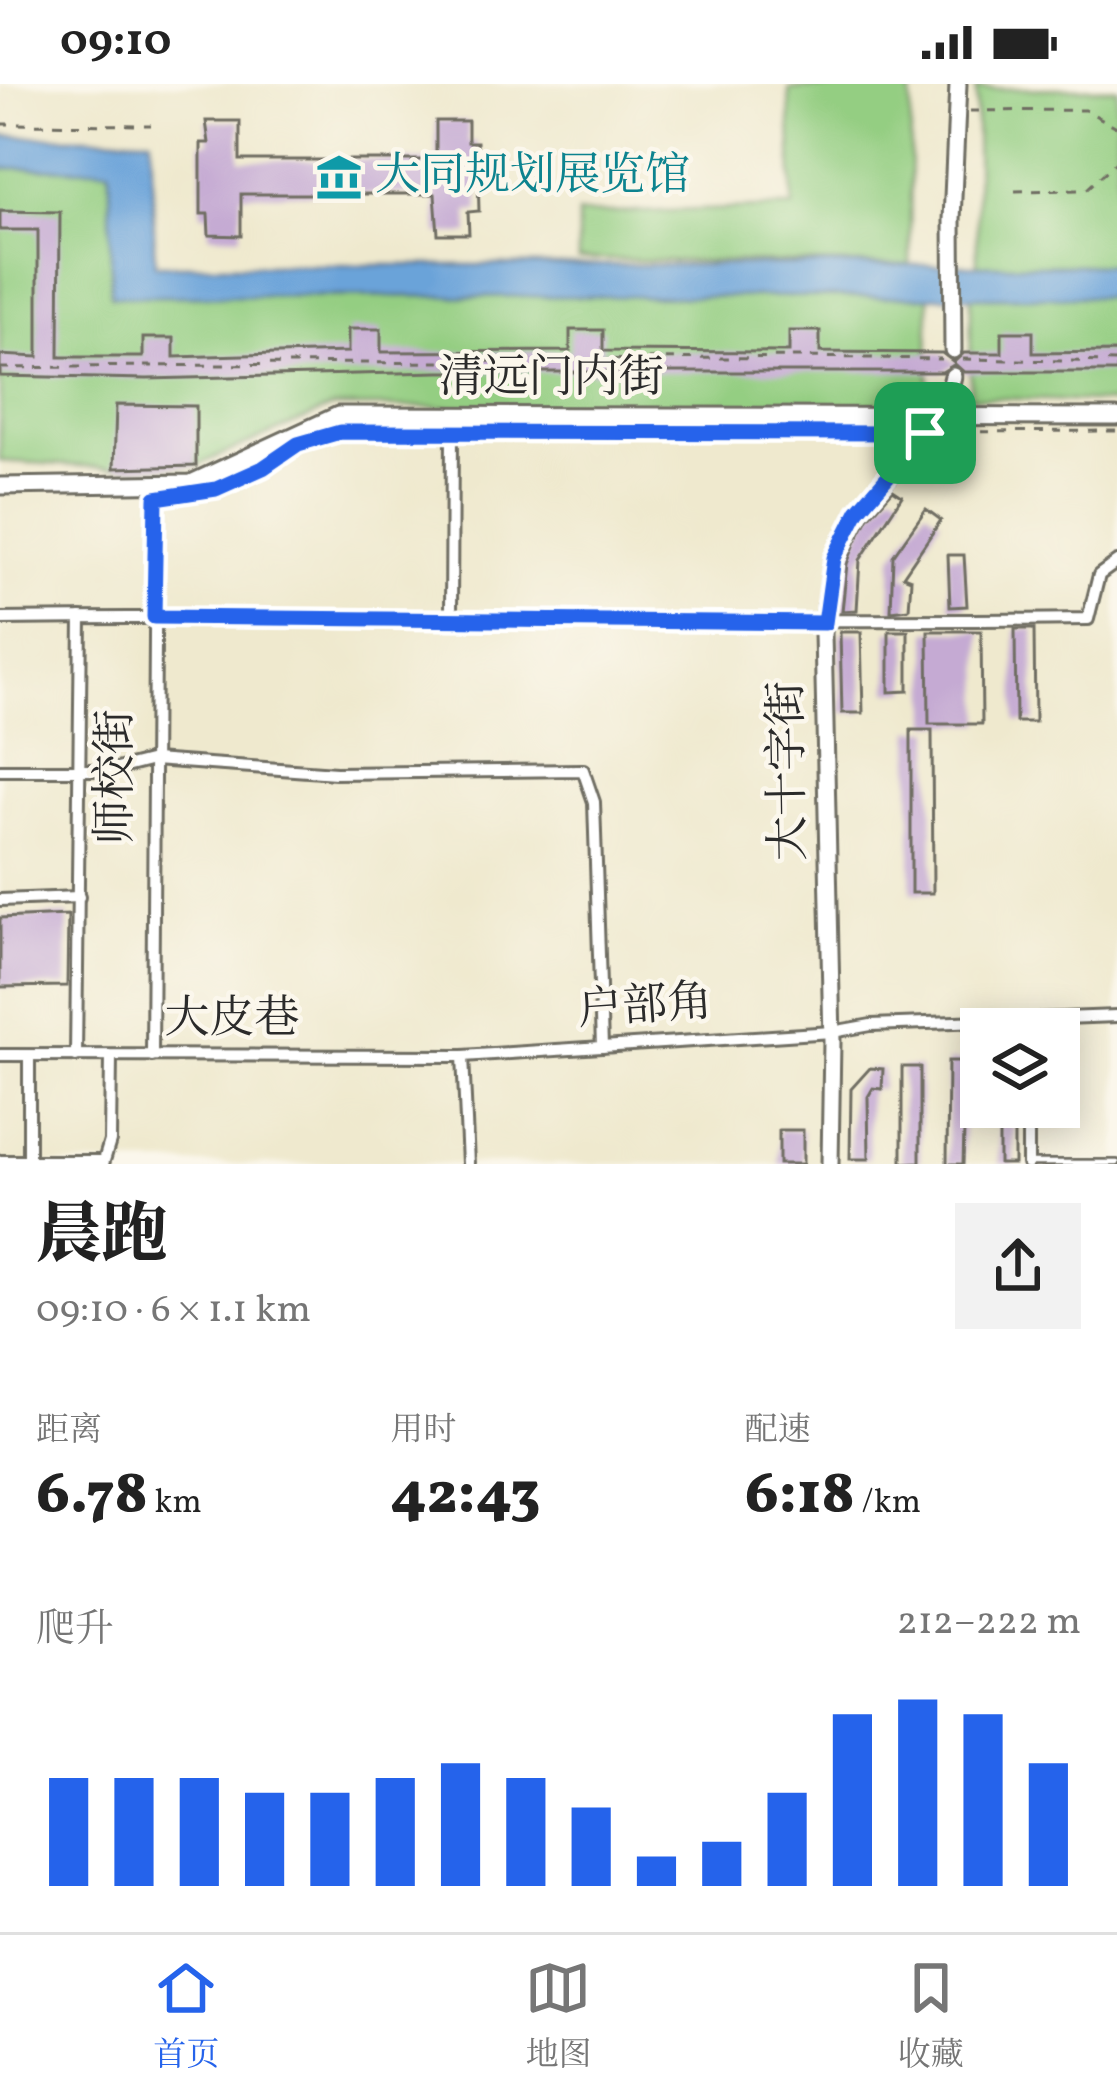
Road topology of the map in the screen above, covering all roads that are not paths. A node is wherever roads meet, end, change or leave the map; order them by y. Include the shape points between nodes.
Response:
1 (958, 84) edge
2 (953, 345) dead end
3 (953, 376) dead end
4 (943, 416) junction
5 (1117, 417) edge
6 (452, 432) road end
7 (0, 486) edge
8 (156, 498) dead end
9 (1117, 562) edge
10 (154, 617) junction
11 (451, 617) junction
12 (81, 618) junction
13 (0, 619) edge
14 (825, 623) junction
15 (153, 760) junction
16 (0, 770) edge
17 (81, 770) junction
18 (79, 897) junction
19 (0, 899) edge
20 (1117, 1016) edge
21 (1080, 1019) edge
22 (960, 1024) edge
23 (832, 1032) junction
24 (602, 1047) junction
25 (0, 1055) edge
26 (29, 1056) junction
27 (76, 1056) junction
28 (463, 1056) junction
29 (111, 1057) junction
30 (152, 1057) junction
31 (1028, 1128) edge
32 (0, 1161) edge
33 (29, 1161) edge
34 (103, 1162) edge
35 (1028, 1163) edge
36 (1117, 1163) edge
37 (468, 1164) edge
38 (830, 1164) edge

1 - 2 main road
3 - 4 main road
4 - 5 main road, 清远门内街
4 - 7 main road, 清远门内街 via 338,415 191,483
4 - 14 main road, 大十字街 via 858,511 834,558
6 - 11 street
8 - 10 street, 师校街
9 - 14 street via 1099,574 1088,619
10 - 11 street
10 - 12 street
10 - 15 street, 师校街
11 - 14 street
12 - 13 street
12 - 17 street
14 - 23 main road, 大十字街
15 - 17 street
15 - 24 street via 336,773 583,770 594,802
15 - 30 street, 师校街
16 - 17 street
17 - 18 street
18 - 19 street
18 - 27 street
20 - 21 street, 户部角
22 - 23 street, 户部角
23 - 24 street, 户部角
23 - 38 main road, 大十字街
24 - 28 street, 户部角
25 - 26 street, 大皮巷
26 - 27 street, 大皮巷
26 - 33 street
27 - 29 street, 大皮巷
28 - 30 street, 大皮巷
28 - 37 street
29 - 30 street, 大皮巷
29 - 34 street
31 - 35 street
32 - 33 street
33 - 34 street
35 - 36 lane

